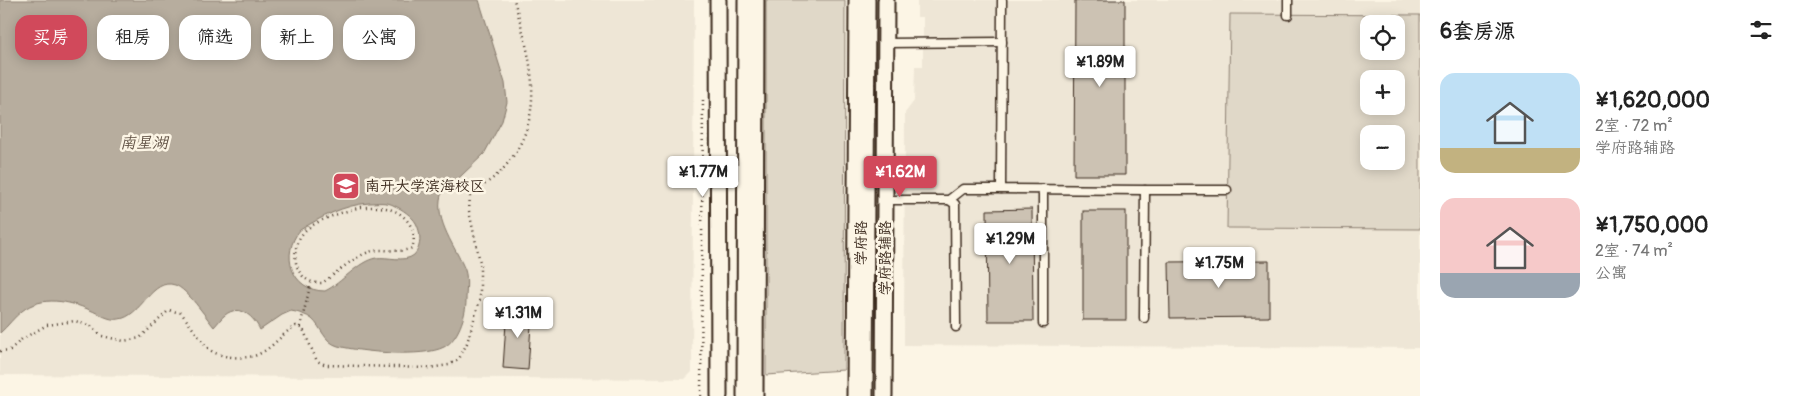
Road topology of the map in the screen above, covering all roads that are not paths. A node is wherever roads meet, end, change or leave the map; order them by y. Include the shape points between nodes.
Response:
1 (718, 0) edge
2 (751, 0) edge
3 (862, 0) edge
4 (886, 0) edge
5 (1002, 0) edge
6 (1288, 0) edge
7 (1288, 15) dead end
8 (1002, 42) junction
9 (886, 43) junction
10 (1001, 189) junction
11 (1043, 189) junction
12 (1145, 190) junction
13 (1227, 190) dead end
14 (885, 200) junction
15 (949, 200) junction
16 (1144, 318) dead end
17 (1043, 323) dead end
18 (956, 327) dead end
19 (719, 396) edge
20 (750, 396) edge
21 (860, 396) edge
22 (884, 396) edge

1 - 19 street
2 - 20 highway
3 - 21 highway, 学府路
4 - 9 street, 学府路辅路
5 - 8 lane
6 - 7 lane
8 - 9 lane
8 - 10 lane
9 - 14 street, 学府路辅路
10 - 11 lane
10 - 15 lane via 963,189
11 - 12 lane
11 - 17 lane
12 - 13 lane
12 - 16 lane
14 - 15 lane
14 - 22 street, 学府路辅路
15 - 18 lane via 955,204

